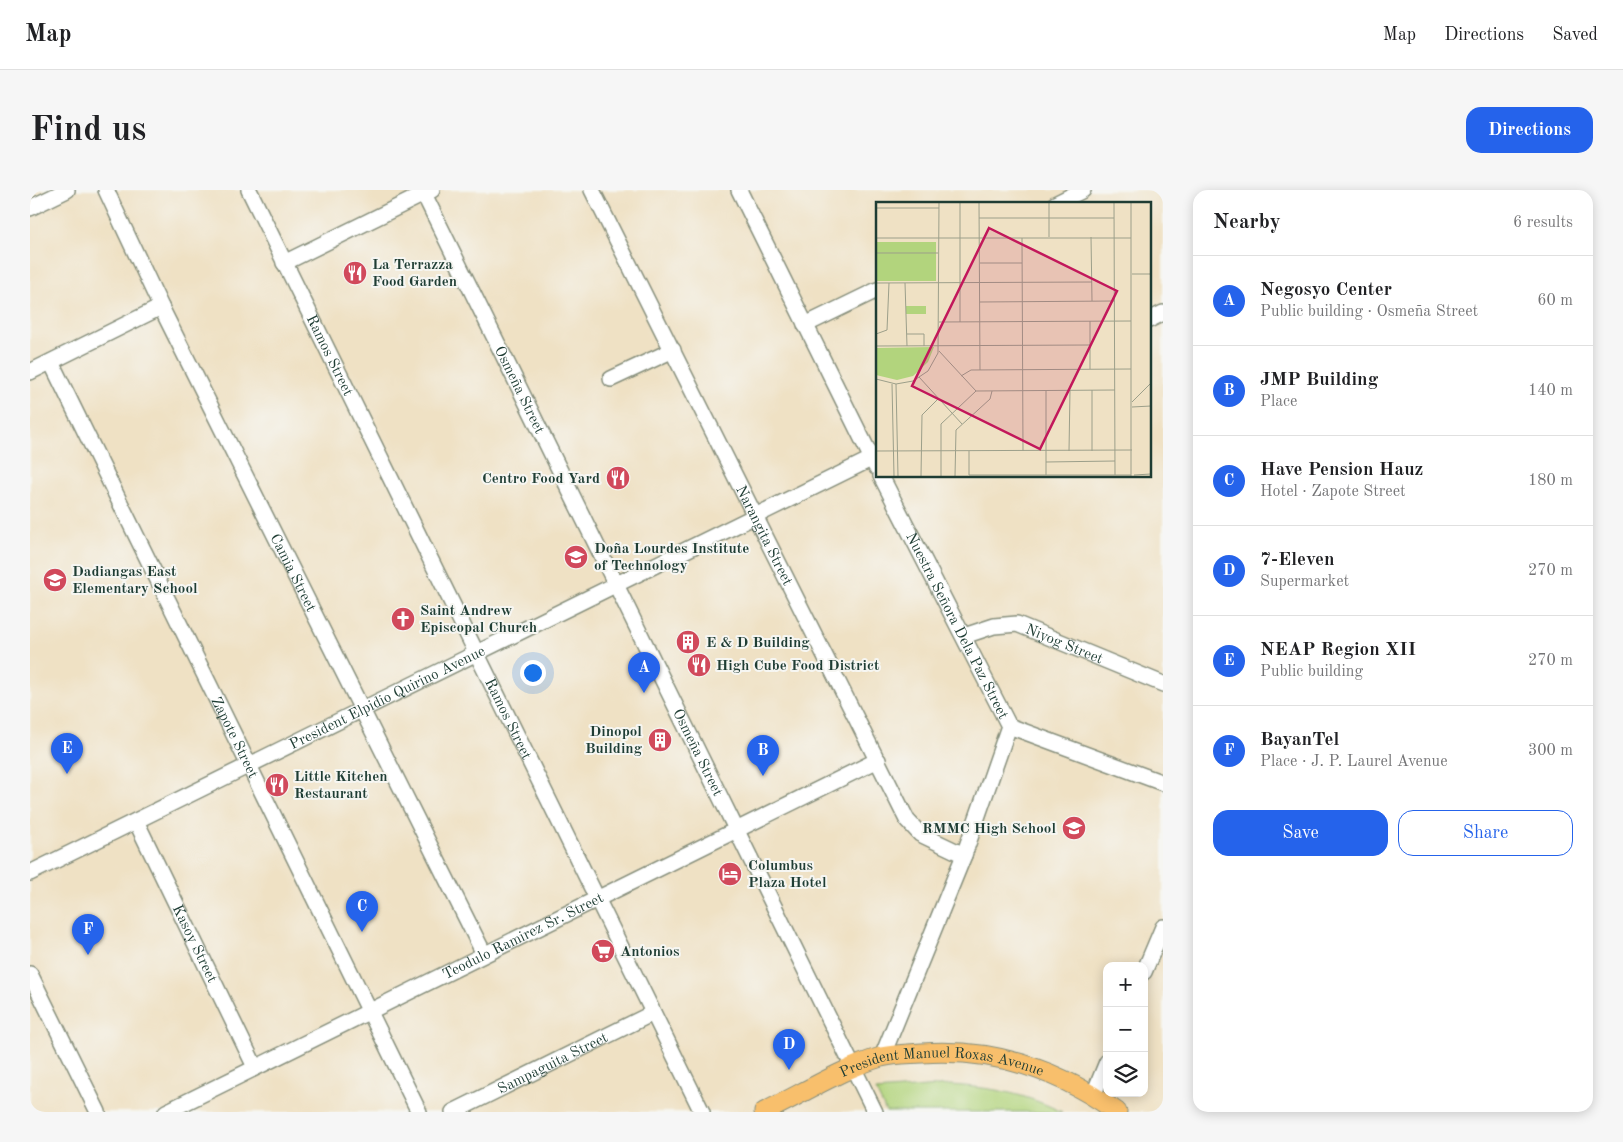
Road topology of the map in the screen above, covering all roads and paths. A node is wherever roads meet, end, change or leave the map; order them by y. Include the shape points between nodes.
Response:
1 (67, 190) edge
2 (106, 190) edge
3 (248, 190) edge
4 (592, 190) edge
5 (739, 190) edge
6 (1084, 190) edge
7 (428, 192) edge
8 (1059, 202) edge
9 (30, 208) edge
10 (284, 262) junction
11 (876, 290) edge
12 (160, 306) junction
13 (1163, 313) edge
14 (1150, 320) edge
15 (804, 324) junction
16 (673, 350) junction
17 (51, 362) junction
18 (30, 372) edge
19 (611, 379) dead end
20 (875, 461) edge
21 (882, 478) edge
22 (756, 514) junction
23 (615, 583) junction
24 (964, 636) junction
25 (476, 653) junction
26 (1163, 684) edge
27 (361, 711) junction
28 (1009, 726) junction
29 (878, 760) junction
30 (248, 766) junction
31 (1163, 783) edge
32 (136, 821) junction
33 (738, 828) junction
34 (964, 855) junction
35 (30, 873) edge
36 (597, 898) junction
37 (1163, 927) edge
38 (484, 954) junction
39 (1148, 963) edge
40 (30, 974) edge
41 (370, 1011) junction
42 (653, 1013) junction
43 (882, 1057) junction
44 (255, 1068) junction
45 (853, 1068) junction
46 (1103, 1072) edge
47 (1093, 1096) junction
48 (98, 1112) edge
49 (166, 1112) edge
50 (419, 1112) edge
51 (453, 1112) edge
52 (702, 1112) edge
53 (764, 1112) edge
54 (875, 1112) edge
55 (1117, 1112) edge

1 - 9 street
2 - 12 street, Camia Street
3 - 10 street, Ramos Street
4 - 16 street, Narangita Street
5 - 15 street
6 - 8 street
7 - 10 street
7 - 23 street, Osmeña Street
10 - 25 street, Ramos Street
11 - 15 street
12 - 17 street
12 - 27 street, Camia Street
13 - 14 street
15 - 20 street
16 - 19 street
16 - 22 street, Narangita Street
17 - 18 street
17 - 30 street, Zapote Street
20 - 22 street, President Elpidio Quirino Avenue
21 - 24 street, Nuestra Señora Dela Paz Street
22 - 23 street, President Elpidio Quirino Avenue
22 - 29 street, Narangita Street
23 - 25 street, President Elpidio Quirino Avenue
23 - 33 street, Osmeña Street
24 - 26 street, Niyog Street via 994,626 1017,624
24 - 28 street, Nuestra Señora Dela Paz Street
25 - 27 street, President Elpidio Quirino Avenue
25 - 36 street, Ramos Street
27 - 30 street, President Elpidio Quirino Avenue
27 - 38 street, Camia Street
28 - 31 street
28 - 34 street, Nuestra Señora Dela Paz Street
29 - 33 street, Teodulo Ramirez Sr. Street
29 - 34 street, Narangita Street via 912,827
30 - 32 street, President Elpidio Quirino Avenue
30 - 41 street, Zapote Street
32 - 35 street, President Elpidio Quirino Avenue
32 - 44 street, Kasoy Street
33 - 36 street, Teodulo Ramirez Sr. Street
33 - 45 street, Osmeña Street
34 - 43 street, Nuestra Señora Dela Paz Street
36 - 38 street, Teodulo Ramirez Sr. Street
36 - 42 street, Ramos Street
37 - 39 street
38 - 41 street, Teodulo Ramirez Sr. Street
40 - 48 street
41 - 44 street, Teodulo Ramirez Sr. Street
41 - 50 street, Zapote Street
42 - 51 street, Sampaguita Street
42 - 52 street, Ramos Street
43 - 45 main road, President Manuel Roxas Avenue
43 - 47 main road, President Manuel Roxas Avenue via 942,1052 987,1055 1029,1064
44 - 49 street, Teodulo Ramirez Sr. Street
45 - 53 main road, President Manuel Roxas Avenue
45 - 54 street, Osmeña Street
46 - 47 street
47 - 55 main road, President Manuel Roxas Avenue

